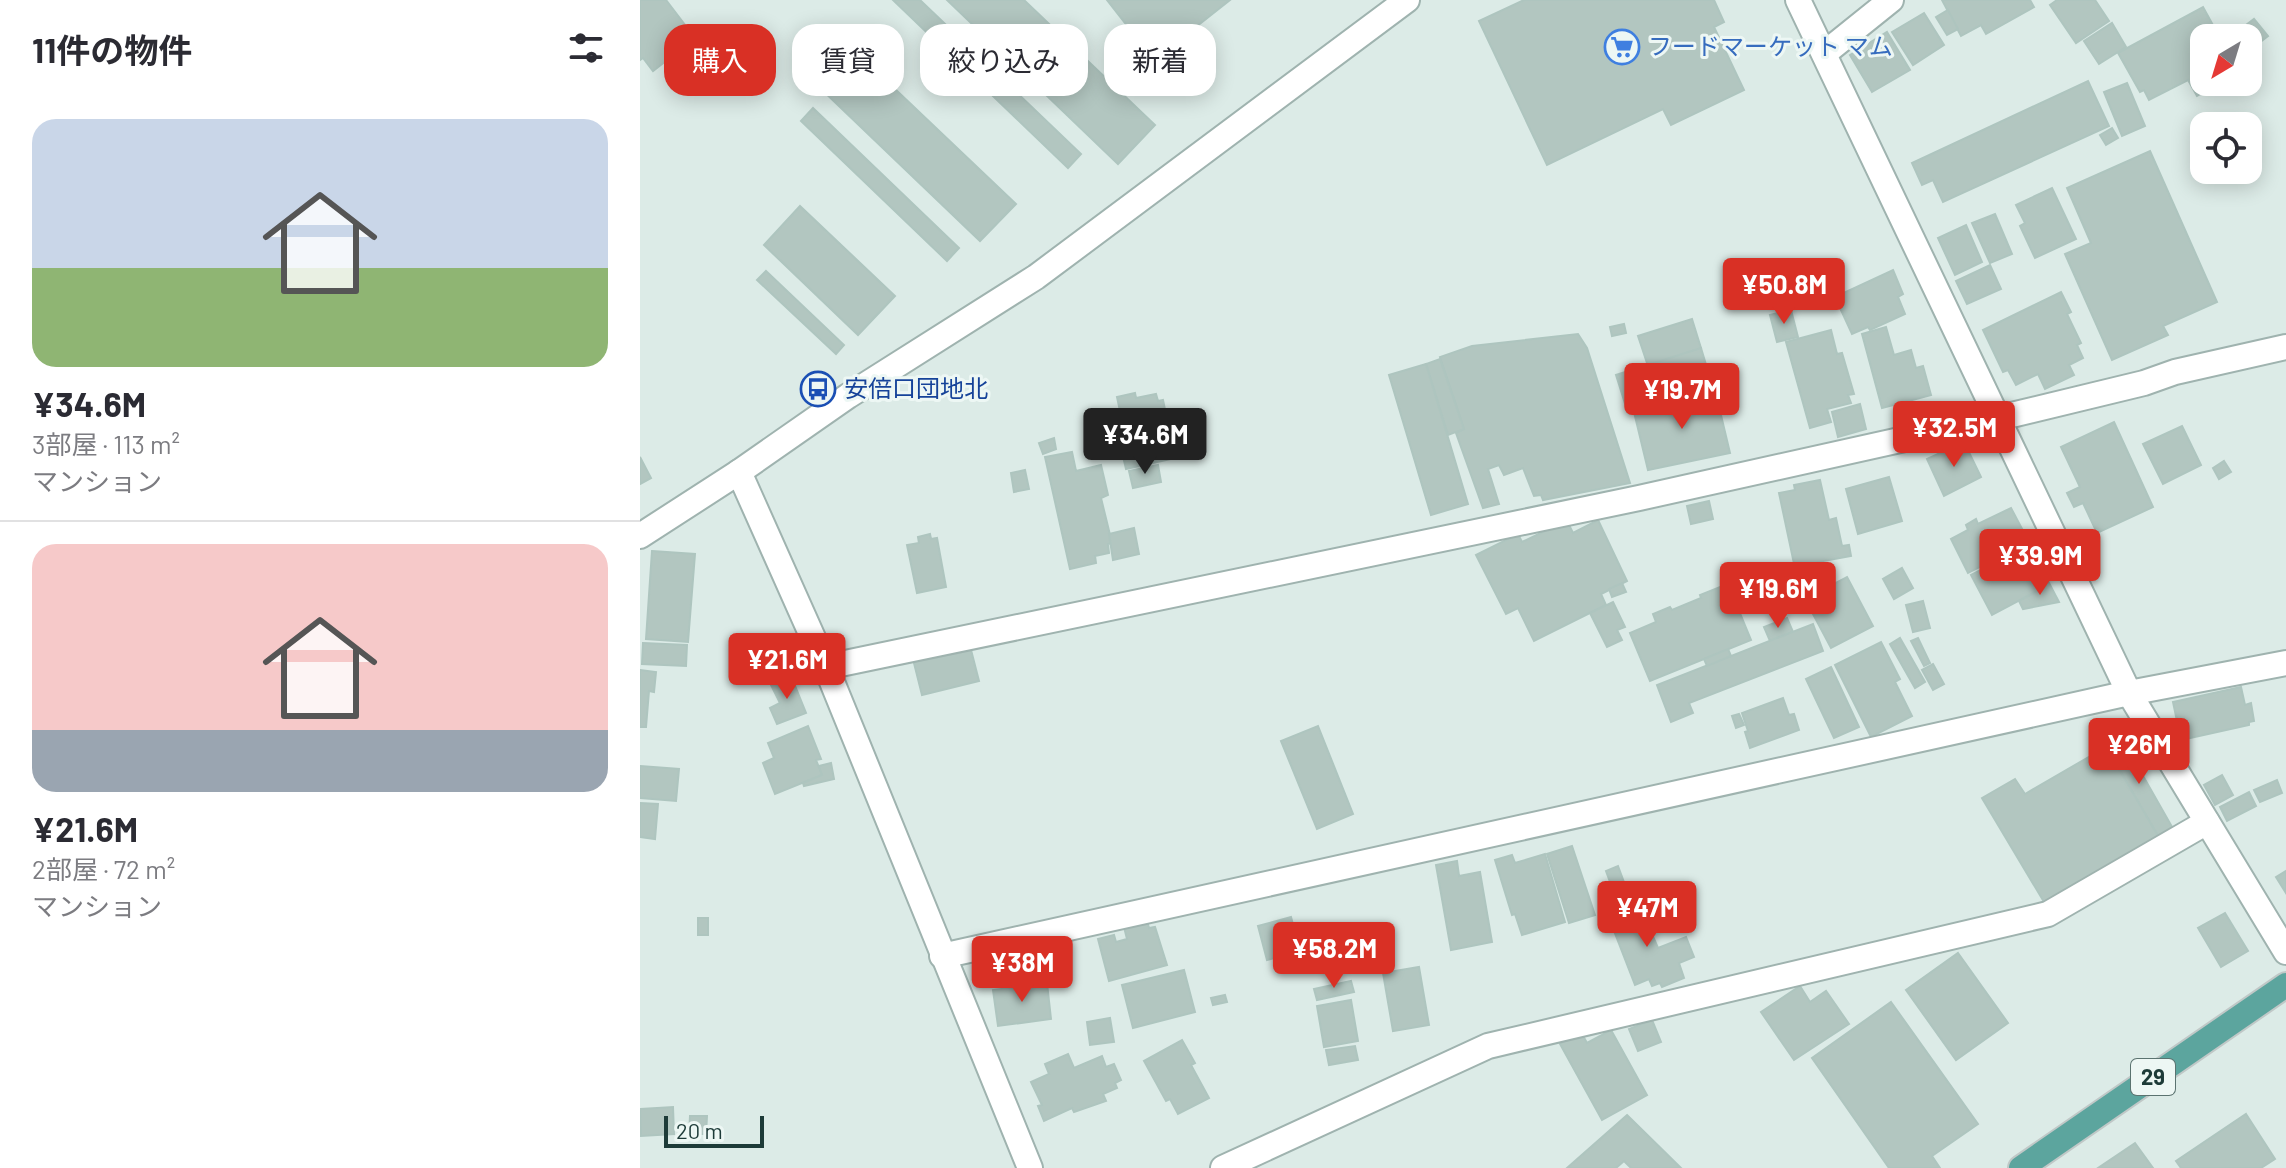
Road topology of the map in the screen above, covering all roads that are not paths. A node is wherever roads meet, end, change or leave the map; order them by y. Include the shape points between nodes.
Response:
1 (1407, 0) edge
2 (1798, 0) edge
3 (1891, 0) edge
4 (1825, 53) junction
5 (2286, 347) edge
6 (1999, 418) junction
7 (739, 472) junction
8 (640, 536) edge
9 (2286, 663) edge
10 (826, 667) junction
11 (2129, 693) junction
12 (2207, 822) junction
13 (2286, 952) edge
14 (942, 956) junction
15 (2286, 985) edge
16 (1030, 1168) edge
17 (1223, 1168) edge
18 (2021, 1168) edge

1 - 7 street via 1036,277
2 - 4 street
3 - 4 street
4 - 6 street
5 - 6 street
6 - 10 street
6 - 11 street
7 - 8 street
7 - 10 street
9 - 11 street
10 - 14 street
11 - 12 street
11 - 14 street
12 - 13 street
12 - 17 street via 2048,914 1488,1046
14 - 16 street
15 - 18 main road, 29

